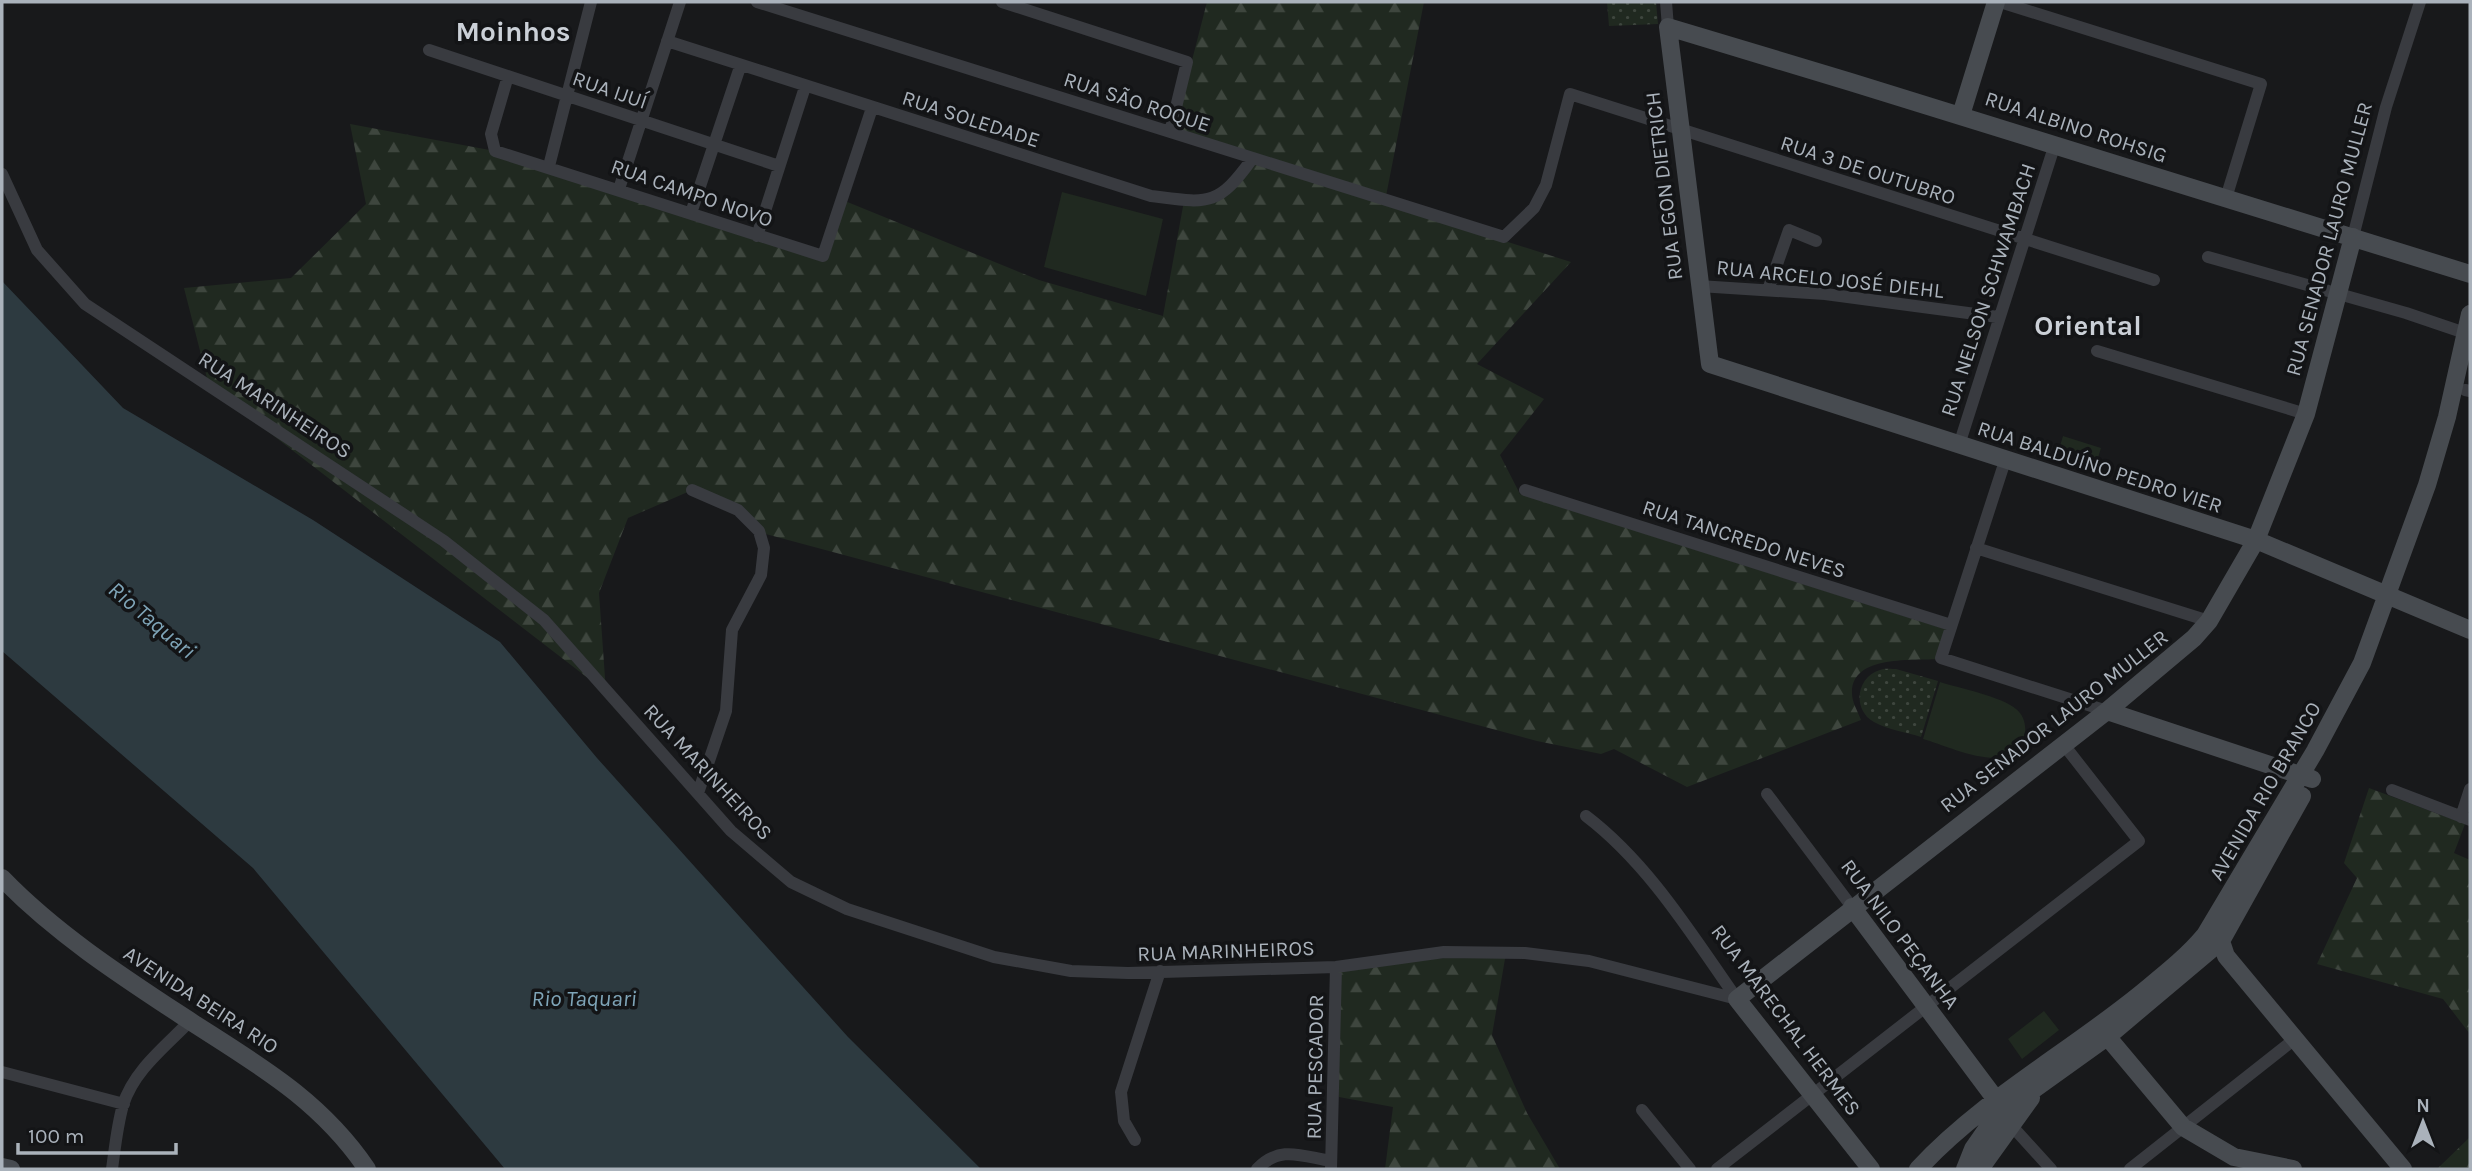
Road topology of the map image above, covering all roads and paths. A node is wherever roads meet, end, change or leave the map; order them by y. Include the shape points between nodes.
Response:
1 (591, 2) edge
2 (680, 2) edge
3 (757, 2) edge
4 (1002, 2) edge
5 (1666, 2) edge
6 (1998, 2) edge
7 (2420, 2) edge
8 (1668, 27) junction
9 (667, 41) junction
10 (429, 50) dead end
11 (740, 67) junction
12 (508, 76) junction
13 (804, 87) junction
14 (567, 95) junction
15 (872, 108) junction
16 (1961, 115) junction
17 (640, 120) junction
18 (1680, 131) junction
19 (1170, 132) junction
20 (715, 144) junction
21 (2054, 147) junction
22 (1252, 159) junction
23 (549, 166) junction
24 (779, 166) junction
25 (2, 174) edge
26 (619, 189) junction
27 (2226, 198) junction
28 (691, 213) junction
29 (757, 236) junction
30 (1504, 237) joint
31 (2353, 237) junction
32 (2024, 240) junction
33 (1816, 241) dead end
34 (2208, 257) dead end
35 (2470, 274) edge
36 (2154, 280) dead end
37 (1699, 286) junction
38 (1768, 290) junction
39 (2338, 294) junction
40 (2470, 314) edge
41 (1998, 317) junction
42 (2465, 333) junction
43 (2097, 351) dead end
44 (1710, 364) joint
45 (2470, 368) edge
46 (2468, 391) edge
47 (2306, 414) junction
48 (1959, 445) junction
49 (2005, 461) junction
50 (692, 490) dead end
51 (1525, 490) dead end
52 (2256, 540) junction
53 (1976, 548) junction
54 (2393, 597) junction
55 (2209, 621) junction
56 (1951, 625) junction
57 (2470, 630) edge
58 (2108, 711) junction
59 (2064, 745) junction
60 (2307, 777) junction
61 (2470, 789) edge
62 (2392, 790) dead end
63 (698, 793) junction
64 (1767, 794) dead end
65 (1586, 816) dead end
66 (2466, 818) edge
67 (2, 877) edge
68 (1852, 907) junction
69 (2213, 938) junction
70 (1336, 967) junction
71 (1160, 971) junction
72 (1737, 999) junction
73 (1928, 1008) junction
74 (190, 1021) junction
75 (2103, 1032) junction
76 (2296, 1038) junction
77 (2, 1072) edge
78 (2032, 1084) junction
79 (1814, 1095) junction
80 (124, 1104) junction
81 (1996, 1108) junction
82 (1643, 1110) dead end
83 (2011, 1125) junction
84 (2183, 1127) junction
85 (1135, 1140) dead end
86 (1331, 1165) edge
87 (2, 1167) edge
88 (11, 1169) edge
89 (112, 1169) edge
90 (367, 1169) edge
91 (1257, 1169) edge
92 (1690, 1169) edge
93 (1717, 1169) edge
94 (1871, 1169) edge
95 (1918, 1169) edge
96 (1932, 1169) edge
97 (1965, 1169) edge
98 (1980, 1169) edge
99 (2051, 1169) edge
100 (2130, 1169) edge
101 (2293, 1169) edge
102 (2403, 1169) edge

1 - 14 street
2 - 9 street
3 - 19 street, RUA SÃO ROQUE
4 - 19 street via 1187,62
5 - 8 street, RUA EGON DIETRICH
6 - 16 street
6 - 27 street via 2261,84
7 - 31 street, RUA SENADOR LAURO MULLER via 2386,107
8 - 16 street, RUA ALBINO ROHSIG
8 - 18 street, RUA EGON DIETRICH
9 - 11 street, RUA SOLEDADE
9 - 17 street
10 - 12 street, RUA IJUÍ
11 - 13 street, RUA SOLEDADE
11 - 20 street
12 - 14 street, RUA IJUÍ
12 - 23 street, RUA CAMPO NOVO via 491,134 495,151
13 - 15 street, RUA SOLEDADE
13 - 24 street
14 - 17 street, RUA IJUÍ
14 - 23 street
15 - 22 street, RUA SOLEDADE via 1151,196 1201,202 1231,187
15 - 29 street, RUA CAMPO NOVO via 823,256
16 - 21 street, RUA ALBINO ROHSIG
17 - 20 street, RUA IJUÍ
17 - 26 street
18 - 30 street, RUA 3 DE OUTUBRO via 1570,94 1546,185 1534,208
18 - 32 street, RUA 3 DE OUTUBRO
18 - 37 street, RUA EGON DIETRICH
19 - 22 street, RUA SÃO ROQUE
20 - 24 street, RUA IJUÍ
20 - 28 street
21 - 27 street, RUA ALBINO ROHSIG
21 - 32 street, RUA NELSON SCHWAMBACH
22 - 30 street, RUA SÃO ROQUE
23 - 26 street, RUA CAMPO NOVO
24 - 29 street
25 - 63 street, RUA MARINHEIROS via 37,250 85,304 444,541 544,620
26 - 28 street, RUA CAMPO NOVO
27 - 31 street, RUA ALBINO ROHSIG
28 - 29 street, RUA CAMPO NOVO
31 - 35 street, RUA ALBINO ROHSIG
31 - 39 street, RUA SENADOR LAURO MULLER
32 - 36 street, RUA 3 DE OUTUBRO
32 - 41 street, RUA NELSON SCHWAMBACH
33 - 38 street via 1789,230
34 - 39 street
37 - 38 street, RUA ARCELO JOSÉ DIEHL
37 - 44 street, RUA EGON DIETRICH
38 - 41 street, RUA ARCELO JOSÉ DIEHL
39 - 42 street
39 - 47 street, RUA SENADOR LAURO MULLER
40 - 42 street, AVENIDA RIO BRANCO
41 - 48 street, RUA NELSON SCHWAMBACH
42 - 54 street, AVENIDA RIO BRANCO via 2447,417
43 - 47 street
44 - 48 street, RUA BALDUÍNO PEDRO VIER
45 - 46 street, AVENIDA RIO BRANCO
46 - 54 street, AVENIDA RIO BRANCO via 2440,486
47 - 52 street, RUA SENADOR LAURO MULLER
48 - 49 street, RUA BALDUÍNO PEDRO VIER
49 - 52 street, RUA BALDUÍNO PEDRO VIER
49 - 53 street
50 - 63 street via 738,510 759,531 764,548 761,575 732,630 726,711
51 - 56 street, RUA TANCREDO NEVES
52 - 54 street, RUA BALDUÍNO PEDRO VIER
52 - 55 street, RUA SENADOR LAURO MULLER
53 - 55 street
53 - 56 street
54 - 57 street, RUA BALDUÍNO PEDRO VIER
54 - 60 street, AVENIDA RIO BRANCO via 2358,694
55 - 58 street, RUA SENADOR LAURO MULLER
56 - 58 street via 1941,658
58 - 59 street, RUA SENADOR LAURO MULLER
58 - 60 street
59 - 68 street, RUA SENADOR LAURO MULLER
59 - 73 street via 2139,842
60 - 69 street, AVENIDA RIO BRANCO
61 - 66 street
62 - 66 street
63 - 71 street, RUA MARINHEIROS via 732,831 791,882 846,909 994,957 1041,967
64 - 68 street, RUA NILO PEÇANHA
65 - 72 street, RUA MARECHAL HERMES via 1665,898
67 - 74 street, AVENIDA BEIRA RIO via 46,920
68 - 72 street, RUA SENADOR LAURO MULLER
68 - 73 street, RUA NILO PEÇANHA
69 - 75 street, AVENIDA RIO BRANCO
69 - 76 street
70 - 71 street, RUA MARINHEIROS
70 - 72 street, RUA MARINHEIROS via 1444,952 1525,953 1589,961
70 - 86 street, RUA PESCADOR
71 - 85 street via 1121,1092 1124,1121
72 - 79 street, RUA MARECHAL HERMES
73 - 79 street
73 - 81 street, RUA NILO PEÇANHA
74 - 80 street via 144,1068
74 - 90 street, AVENIDA BEIRA RIO via 287,1083 323,1115
75 - 78 street, AVENIDA RIO BRANCO
75 - 84 street
76 - 84 street
76 - 102 street
77 - 80 street
78 - 81 street
78 - 83 street
79 - 93 street
79 - 94 street, RUA MARECHAL HERMES
80 - 89 street
81 - 95 street
81 - 96 street
81 - 97 street
82 - 92 street
83 - 98 street
83 - 99 street
84 - 100 street
84 - 101 street via 2234,1157
86 - 91 street via 1289,1153 1269,1157
87 - 88 street

